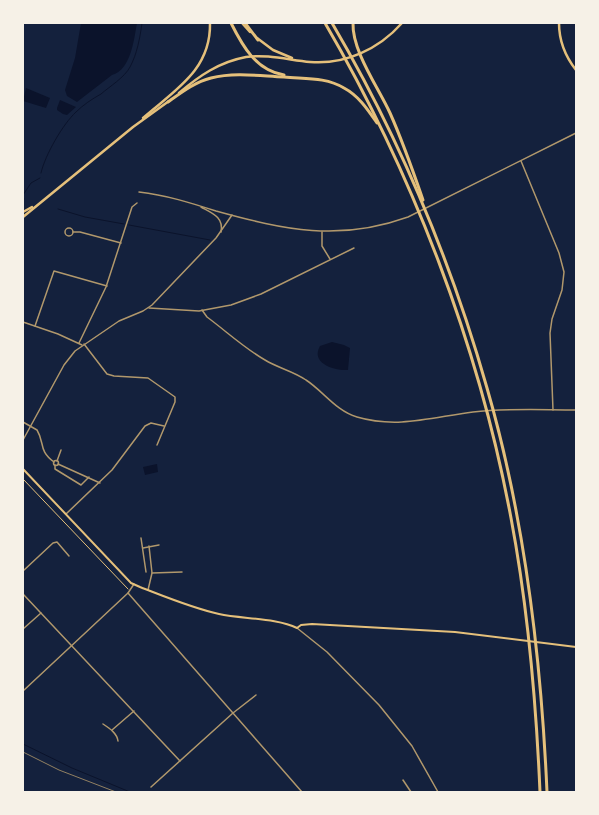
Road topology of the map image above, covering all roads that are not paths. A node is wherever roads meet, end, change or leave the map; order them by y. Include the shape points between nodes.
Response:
1 (210, 23) edge
2 (231, 23) edge
3 (244, 23) edge
4 (325, 23) edge
5 (332, 23) edge
6 (353, 23) edge
7 (402, 23) edge
8 (559, 23) edge
9 (258, 40) joint
10 (298, 60) junction
11 (576, 70) edge
12 (301, 78) junction
13 (168, 102) junction
14 (133, 127) junction
15 (383, 132) junction
16 (576, 133) edge
17 (521, 161) junction
18 (139, 192) dead end
19 (40, 202) junction
20 (137, 203) dead end
21 (197, 205) junction
22 (23, 212) edge
23 (232, 215) junction
24 (23, 216) edge
25 (428, 217) junction
26 (73, 232) dead end
27 (322, 232) junction
28 (220, 233) junction
29 (121, 243) junction
30 (354, 248) dead end
31 (330, 259) junction
32 (107, 286) junction
33 (149, 308) junction
34 (202, 310) junction
35 (23, 322) edge
36 (35, 326) junction
37 (79, 343) junction
38 (84, 344) junction
39 (82, 346) junction
40 (554, 410) junction
41 (576, 410) edge
42 (23, 422) edge
43 (30, 426) junction
44 (164, 426) junction
45 (23, 440) edge
46 (157, 445) dead end
47 (61, 450) dead end
48 (57, 461) junction
49 (54, 462) junction
50 (58, 464) junction
51 (55, 465) junction
52 (23, 469) edge
53 (89, 477) junction
54 (100, 482) junction
55 (66, 514) junction
56 (142, 538) dead end
57 (159, 545) dead end
58 (149, 546) junction
59 (143, 548) junction
60 (70, 556) dead end
61 (23, 570) edge
62 (146, 572) dead end
63 (182, 572) dead end
64 (152, 573) junction
65 (134, 584) junction
66 (148, 590) junction
67 (128, 593) junction
68 (23, 594) edge
69 (41, 613) junction
70 (297, 628) junction
71 (23, 629) edge
72 (71, 646) junction
73 (576, 647) edge
74 (23, 691) edge
75 (256, 695) dead end
76 (134, 711) junction
77 (233, 713) junction
78 (103, 724) dead end
79 (112, 730) junction
80 (118, 740) dead end
81 (180, 761) junction
82 (403, 780) dead end
83 (152, 788) dead end
84 (302, 792) edge
85 (411, 792) edge
86 (438, 792) edge
87 (540, 792) edge
88 (547, 792) edge

1 - 14 main road via 207,47 196,70
2 - 12 highway via 247,51 259,65 278,74
3 - 9 highway
4 - 15 highway
5 - 25 highway via 371,93
6 - 25 highway via 357,45 397,129
7 - 10 main road via 385,40 367,51 348,58 328,62
8 - 11 main road via 562,46
9 - 10 main road via 277,52
10 - 13 main road via 258,56 223,63 196,79
12 - 13 highway via 246,75 216,77 194,85
12 - 15 highway via 327,81 347,89 361,101
13 - 14 main road
14 - 19 main road
15 - 87 highway via 422,220 448,290 470,355 500,465 528,628
16 - 17 street
17 - 27 street via 393,223 344,232
17 - 40 street via 559,253 564,272 562,290 550,332
18 - 21 street
19 - 22 main road
19 - 24 main road
20 - 29 street via 132,206
21 - 23 street
21 - 28 street via 218,217
23 - 27 street via 288,228
23 - 28 street
25 - 88 highway via 467,320 498,428 514,504 535,633
26 - 29 street
27 - 31 street via 322,246
28 - 33 street
29 - 32 street
30 - 31 street
31 - 34 street via 249,300 226,307
32 - 36 street via 54,271
32 - 37 street
33 - 34 street
33 - 38 street via 122,320
34 - 40 street via 207,317 258,355 305,379 339,408 354,416 403,423 473,412
35 - 36 street
36 - 37 street
37 - 39 street
38 - 39 street
38 - 44 street via 108,374 148,378 174,396
39 - 43 street via 64,365
40 - 41 street
42 - 43 street
43 - 45 street
43 - 49 street via 38,431 44,451
44 - 46 street
44 - 54 street via 152,423 146,425
47 - 48 street
48 - 49 street
48 - 50 street
49 - 51 street
50 - 51 street
50 - 53 street
51 - 53 street via 55,469 81,485
52 - 55 main road
53 - 54 street
54 - 55 street
55 - 65 main road via 128,581
56 - 59 street
57 - 58 street
58 - 59 street
58 - 64 street
59 - 62 street
60 - 61 street via 61,545 53,543
63 - 64 street
64 - 66 street
65 - 66 main road
65 - 67 street
66 - 70 main road via 212,612 285,623
67 - 72 street
67 - 77 street
68 - 69 street
69 - 71 street
69 - 72 street
70 - 73 main road via 312,624 468,633
70 - 86 street via 327,652 367,693 412,746
72 - 74 street
72 - 76 street
75 - 77 street
76 - 79 street
76 - 81 street
77 - 81 street
77 - 84 street
78 - 79 street
79 - 80 street
81 - 83 street
82 - 85 street

